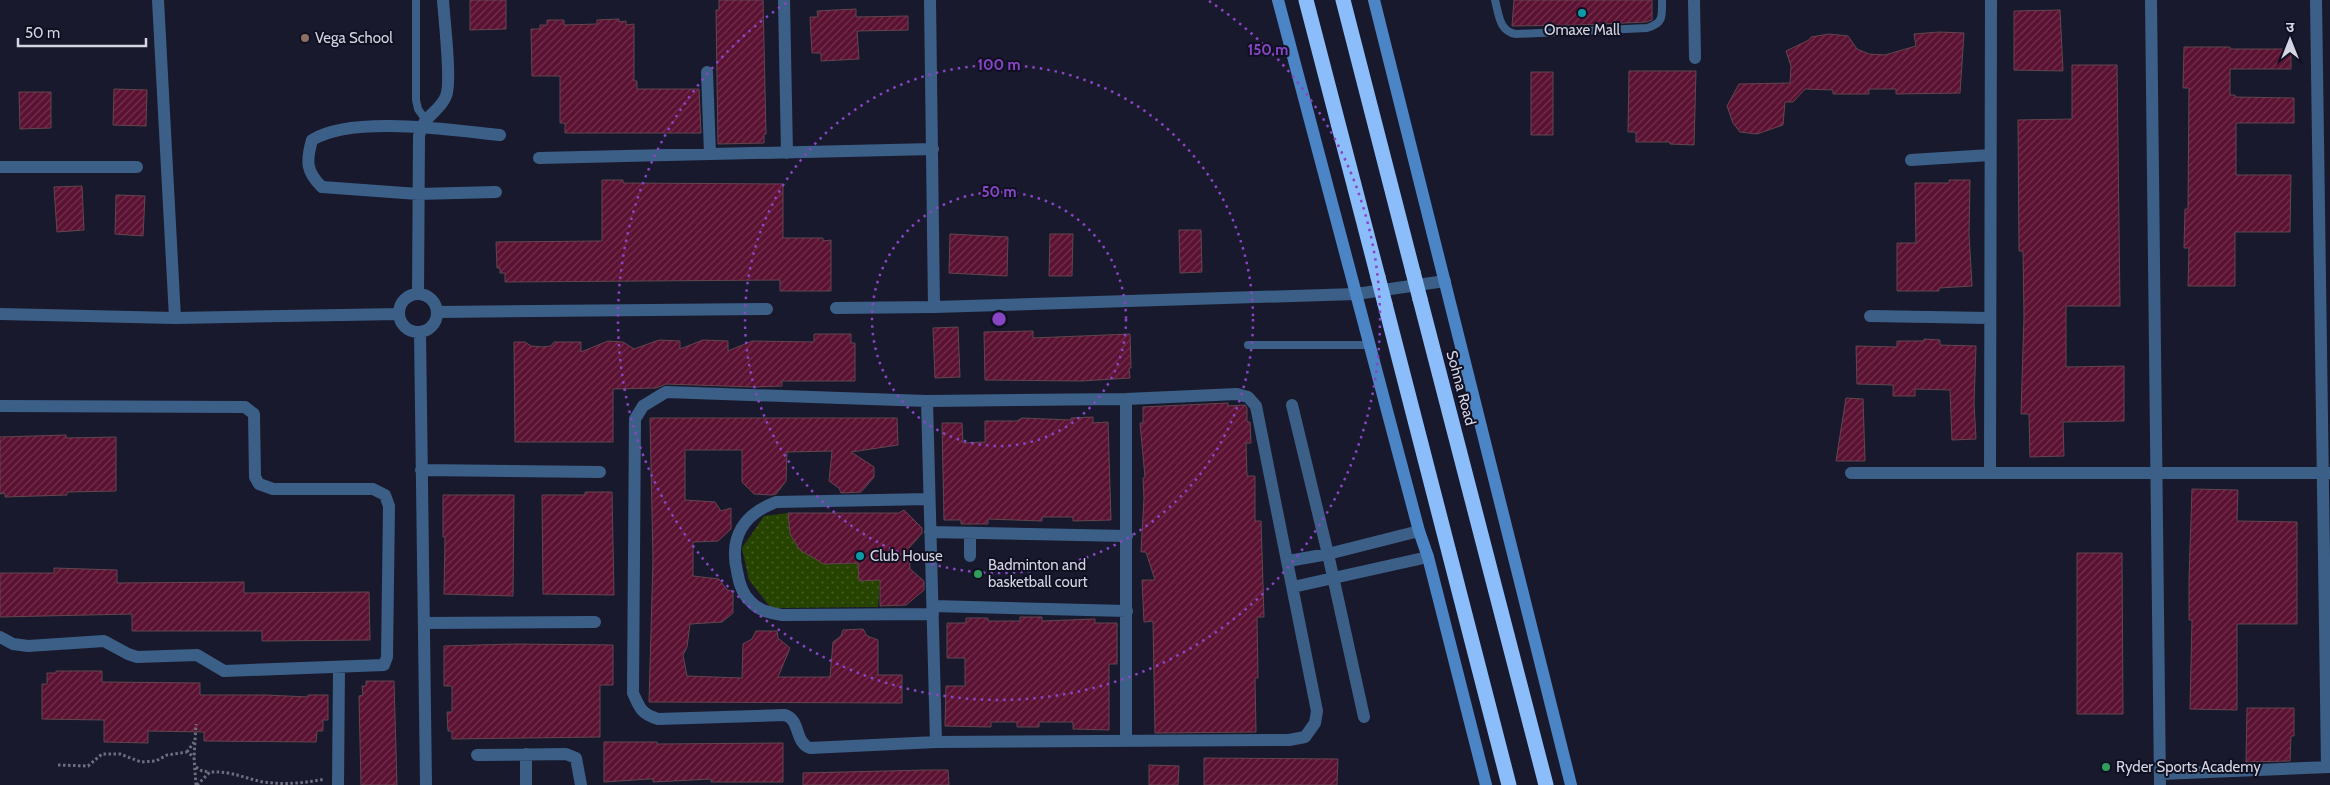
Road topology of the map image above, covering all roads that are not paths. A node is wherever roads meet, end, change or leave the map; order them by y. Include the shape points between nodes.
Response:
1 (158, 0) edge
2 (416, 0) edge
3 (443, 0) edge
4 (784, 0) edge
5 (930, 0) edge
6 (1278, 0) edge
7 (1306, 0) edge
8 (1343, 0) edge
9 (1374, 0) edge
10 (1495, 0) edge
11 (1662, 0) edge
12 (1694, 0) edge
13 (1991, 0) edge
14 (2151, 0) edge
15 (2316, 0) edge
16 (1695, 58) dead end
17 (707, 72) dead end
18 (423, 123) junction
19 (500, 135) dead end
20 (933, 149) junction
21 (2324, 151) edge
22 (787, 153) junction
23 (710, 154) junction
24 (1990, 155) junction
25 (539, 158) dead end
26 (1911, 160) dead end
27 (0, 167) edge
28 (137, 167) dead end
29 (496, 192) dead end
30 (418, 194) junction
31 (1445, 281) junction
32 (418, 294) junction
33 (1356, 294) junction
34 (934, 307) junction
35 (836, 308) dead end
36 (2325, 308) edge
37 (768, 309) dead end
38 (437, 312) junction
39 (0, 314) edge
40 (399, 314) junction
41 (1870, 316) dead end
42 (175, 318) junction
43 (1990, 318) junction
44 (420, 332) junction
45 (1248, 345) dead end
46 (1370, 345) junction
47 (1126, 399) junction
48 (927, 400) junction
49 (1292, 405) dead end
50 (0, 406) edge
51 (421, 470) junction
52 (600, 472) dead end
53 (1852, 473) dead end
54 (1990, 473) junction
55 (2156, 473) junction
56 (2326, 473) edge
57 (929, 499) junction
58 (1419, 531) junction
59 (930, 532) junction
60 (970, 533) junction
61 (1127, 536) junction
62 (1328, 554) junction
63 (970, 556) dead end
64 (1428, 557) junction
65 (1288, 561) junction
66 (1333, 579) junction
67 (1292, 587) junction
68 (933, 610) junction
69 (1127, 612) junction
70 (595, 622) dead end
71 (424, 623) junction
72 (2328, 624) edge
73 (0, 637) edge
74 (340, 668) junction
75 (1364, 717) dead end
76 (1126, 740) junction
77 (936, 742) junction
78 (477, 754) dead end
79 (526, 754) junction
80 (2328, 767) edge
81 (2160, 780) edge
82 (338, 781) edge
83 (426, 785) edge
84 (526, 785) edge
85 (581, 785) edge
86 (1486, 785) edge
87 (1509, 785) edge
88 (1546, 785) edge
89 (1571, 785) edge

1 - 42 street
2 - 18 lane via 416,100
3 - 18 street via 448,94
4 - 22 street
5 - 20 street
6 - 33 main road
7 - 87 highway, bridge
8 - 88 highway, Sohna Road, bridge
9 - 31 main road
10 - 11 lane via 1503,29 1516,34 1647,28 1658,25 1662,19
12 - 16 street
13 - 24 street
14 - 55 street
15 - 21 street
17 - 23 street
18 - 19 street
18 - 30 street
18 - 30 street via 351,127 324,132 312,140 307,157 311,177 322,187
20 - 22 street
20 - 34 street
21 - 36 street
22 - 23 street
23 - 25 street
24 - 26 street
24 - 43 street
27 - 28 street
29 - 30 street
30 - 32 street
31 - 33 street
31 - 89 main road
32 - 38 street via 434,303
32 - 40 street via 401,304
33 - 34 street
33 - 46 main road
34 - 35 street
36 - 56 street
37 - 38 street
38 - 44 street via 435,321
39 - 42 street
40 - 42 street
40 - 44 street via 402,324
41 - 43 street
43 - 54 street
44 - 51 street
45 - 46 lane
46 - 58 main road
47 - 48 street
47 - 61 street
47 - 65 street via 1236,394 1248,397 1256,406
48 - 57 street
48 - 77 street via 666,392 644,406 635,419 633,693 646,715 658,719 790,716 801,742 810,748
49 - 62 street
50 - 74 street via 245,407 254,414 255,477 259,484 273,489 373,489 384,495 389,506 384,665
51 - 52 street
51 - 71 street
53 - 54 street
54 - 55 street
55 - 56 street
55 - 81 street
56 - 72 street
57 - 59 street
57 - 68 street via 776,502 750,516 740,529 735,544 735,564 740,587 750,602 776,614
58 - 62 street
58 - 64 main road
59 - 60 street
59 - 68 street
60 - 61 street
60 - 63 street
61 - 69 street
62 - 65 street
62 - 66 street
64 - 66 street
64 - 86 main road
65 - 67 street
66 - 67 street
66 - 75 street
67 - 76 street via 1318,711 1316,723 1306,736 1289,740
68 - 69 street
68 - 77 street
69 - 76 street
70 - 71 street
71 - 83 street
72 - 80 street
73 - 74 street via 12,644 28,646 104,641 137,656 196,655 224,672
74 - 82 street
76 - 77 street
78 - 79 street
79 - 84 street
79 - 85 street via 566,754 576,758
80 - 81 street

